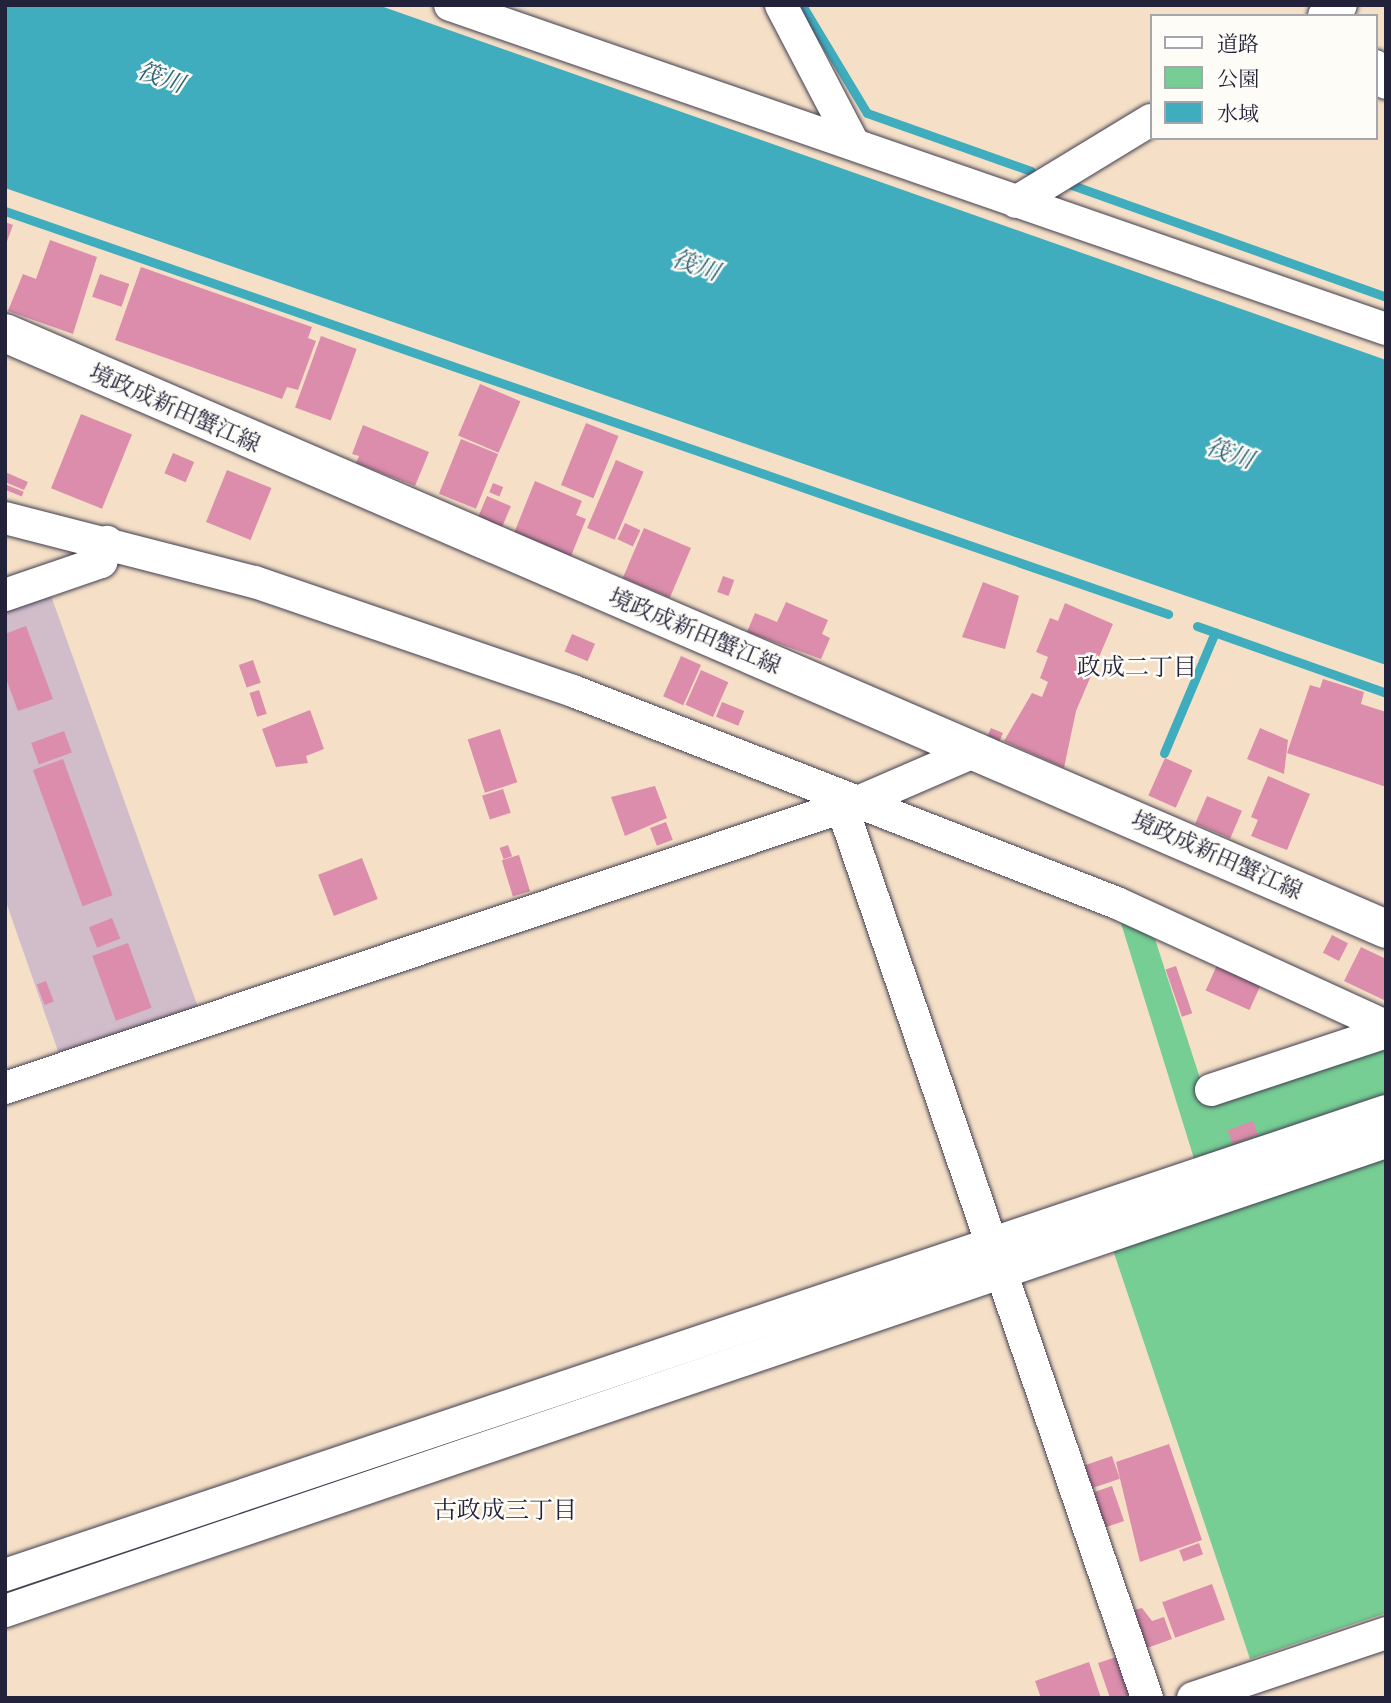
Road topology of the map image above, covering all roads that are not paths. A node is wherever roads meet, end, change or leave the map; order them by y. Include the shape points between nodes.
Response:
1 (450, 5) edge
2 (781, 5) edge
3 (1150, 121) edge
4 (853, 143) junction
5 (1016, 202) junction
6 (1386, 329) edge
7 (5, 334) edge
8 (5, 518) edge
9 (107, 542) junction
10 (5, 595) edge
11 (978, 750) junction
12 (850, 805) junction
13 (1386, 929) edge
14 (1386, 1026) edge
15 (1386, 1032) edge
16 (5, 1088) edge
17 (1211, 1090) dead end
18 (1386, 1111) edge
19 (1386, 1142) edge
20 (996, 1257) junction
21 (5, 1575) edge
22 (5, 1611) edge
23 (1386, 1633) edge
24 (1147, 1698) edge
25 (1193, 1698) edge

1 - 4 street
2 - 4 street
3 - 5 street
4 - 5 street
5 - 6 street
7 - 11 main road, 境政成新田蟹江線
8 - 9 street
9 - 10 street via 101,562
9 - 12 street via 255,582 573,691
11 - 12 street
11 - 13 main road, 境政成新田蟹江線
12 - 14 street via 1118,903
12 - 16 street
12 - 20 street
15 - 17 street
18 - 20 street
19 - 20 street
20 - 21 street
20 - 22 street
20 - 24 street
23 - 25 street

